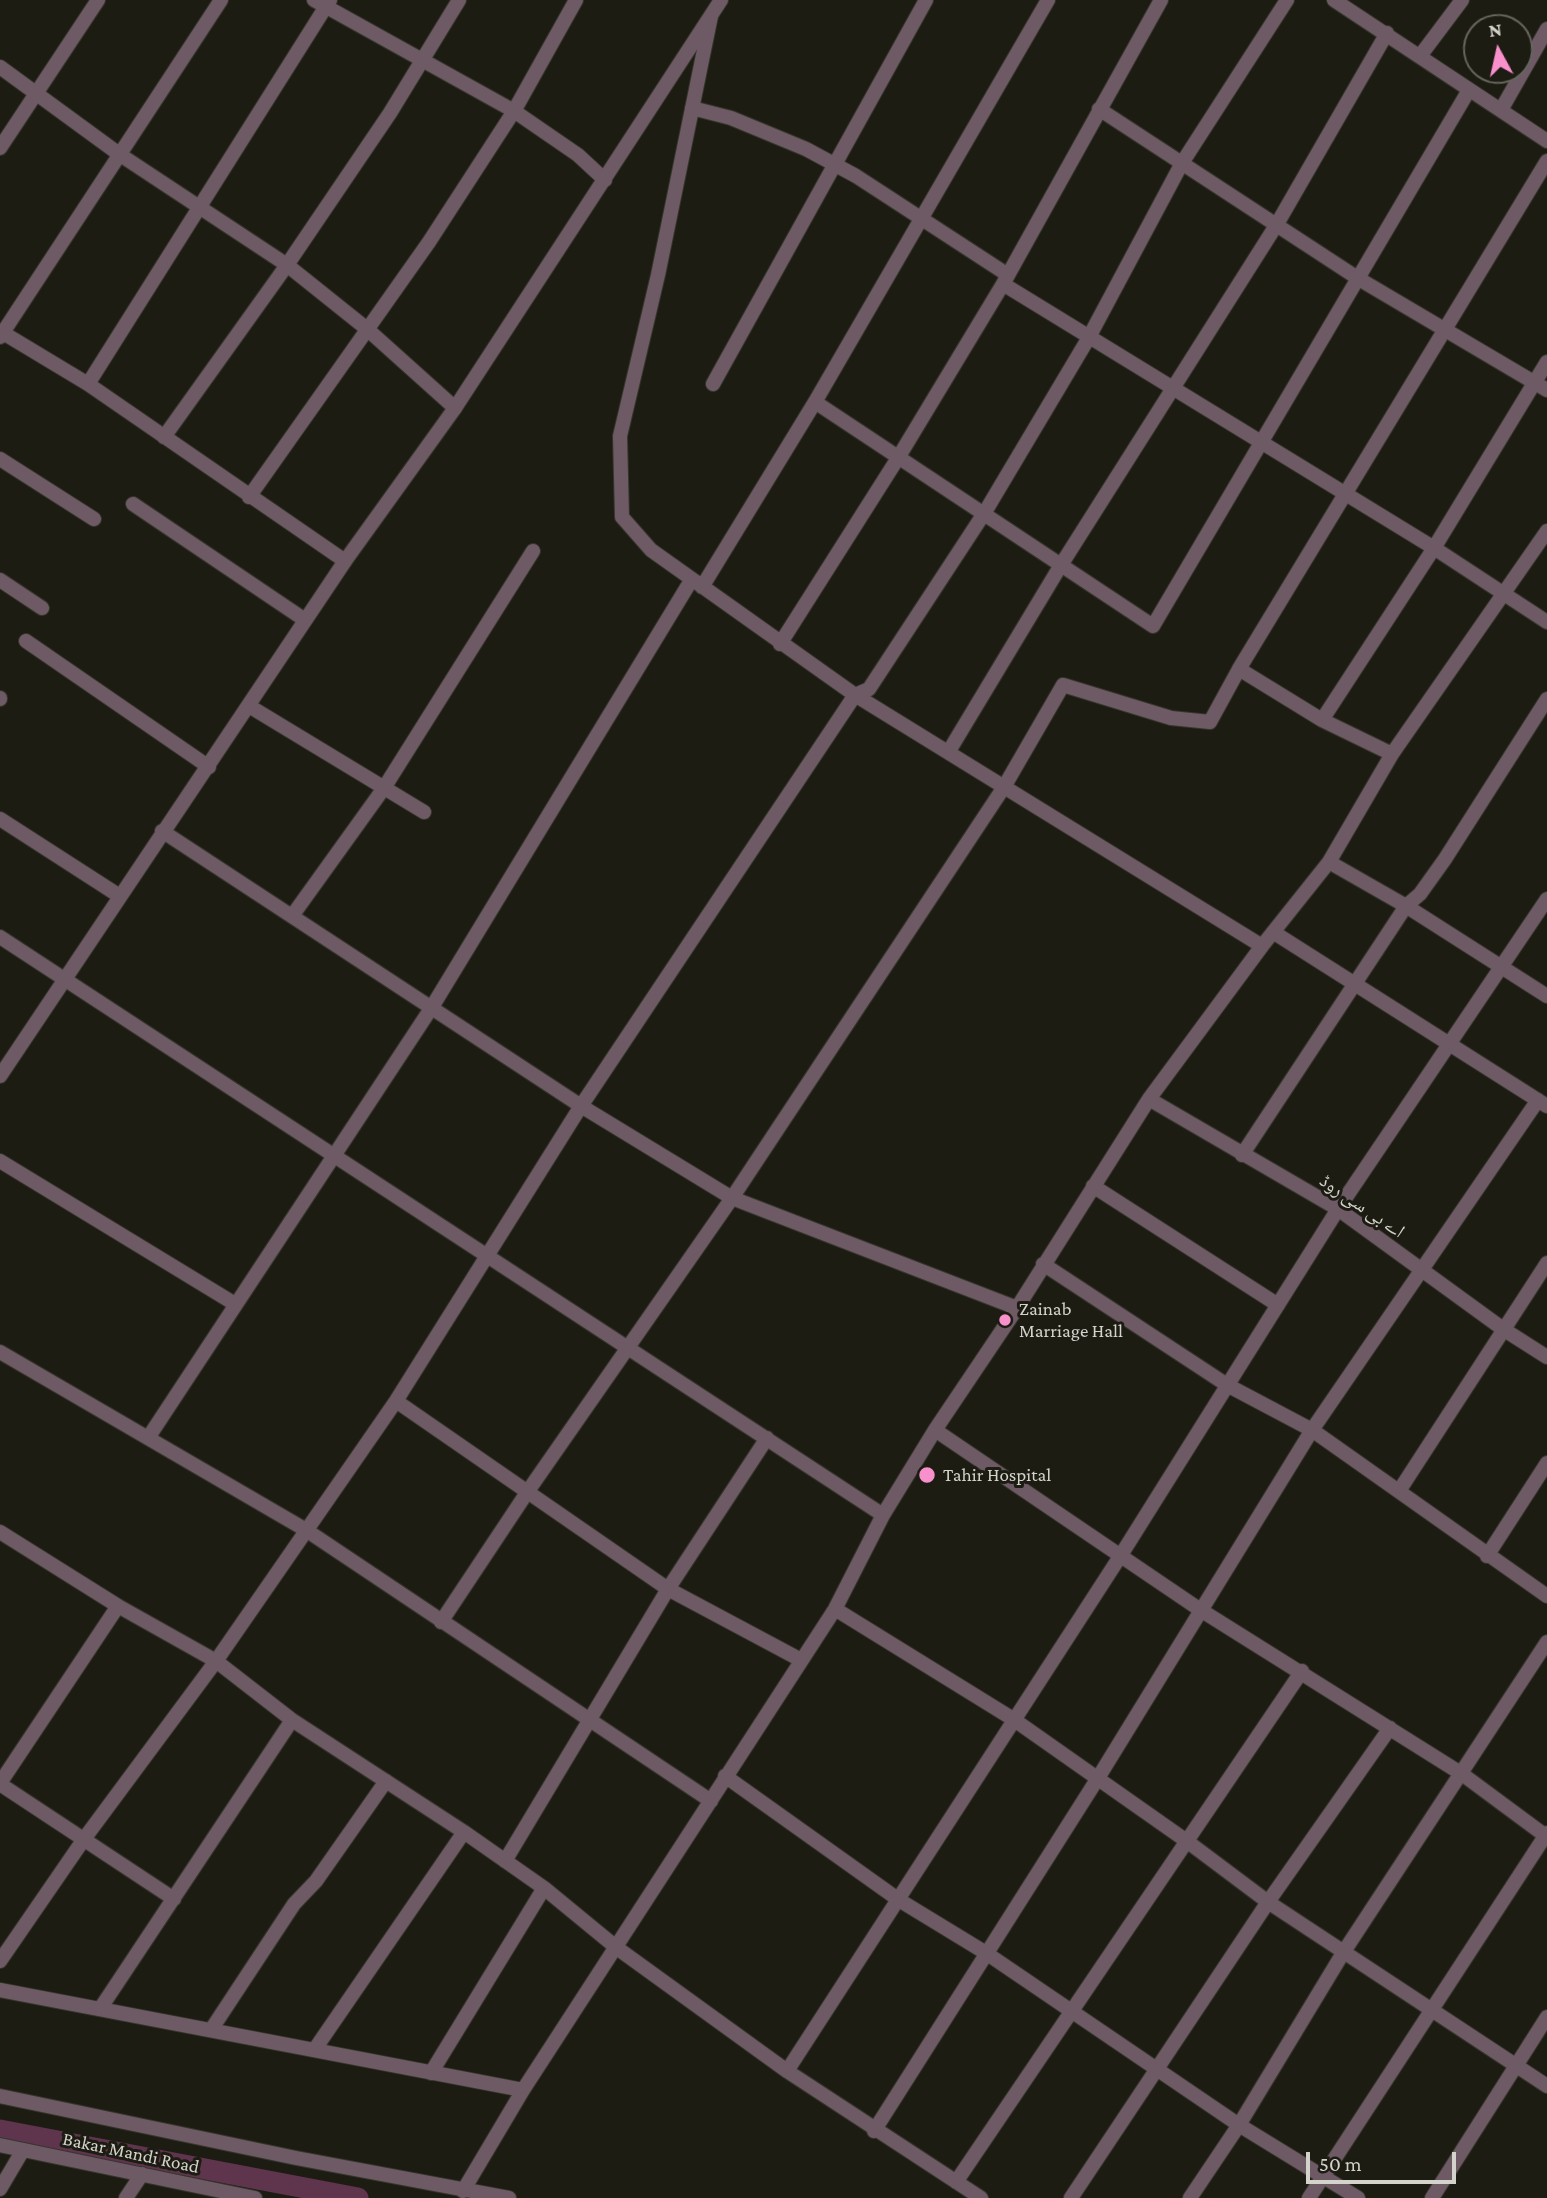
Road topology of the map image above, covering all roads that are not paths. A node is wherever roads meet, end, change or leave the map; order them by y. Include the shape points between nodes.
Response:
1 (98, 0) edge
2 (459, 0) edge
3 (576, 0) edge
4 (721, 0) edge
5 (926, 0) edge
6 (1048, 0) edge
7 (1161, 0) edge
8 (1287, 0) edge
9 (1334, 0) edge
10 (1462, 0) edge
11 (219, 1) edge
12 (324, 2) edge
13 (711, 15) junction
14 (1547, 29) edge
15 (1387, 33) junction
16 (1420, 56) junction
17 (422, 60) junction
18 (0, 67) edge
19 (1469, 90) junction
20 (36, 96) junction
21 (692, 108) junction
22 (1099, 109) junction
23 (1501, 110) junction
24 (514, 111) junction
25 (1547, 141) edge
26 (0, 148) edge
27 (119, 155) junction
28 (1547, 161) edge
29 (1182, 163) junction
30 (835, 165) junction
31 (605, 180) junction
32 (198, 206) junction
33 (921, 218) junction
34 (1277, 225) junction
35 (287, 265) junction
36 (1359, 279) junction
37 (1005, 280) junction
38 (367, 329) junction
39 (1443, 329) junction
40 (1, 333) edge
41 (1088, 339) junction
42 (1547, 362) edge
43 (88, 384) junction
44 (713, 384) dead end
45 (1541, 386) edge
46 (1173, 387) junction
47 (815, 402) junction
48 (455, 408) junction
49 (164, 437) junction
50 (1260, 442) junction
51 (898, 458) junction
52 (0, 459) edge
53 (1344, 495) junction
54 (249, 497) junction
55 (133, 504) dead end
56 (985, 512) junction
57 (94, 519) dead end
58 (1547, 531) edge
59 (1433, 548) junction
60 (533, 551) dead end
61 (345, 561) junction
62 (1061, 565) junction
63 (0, 580) edge
64 (697, 583) junction
65 (1504, 594) junction
66 (42, 608) dead end
67 (305, 620) junction
68 (1547, 622) edge
69 (26, 641) dead end
70 (780, 644) junction
71 (1239, 669) junction
72 (855, 695) junction
73 (1547, 699) edge
74 (248, 706) junction
75 (1322, 720) junction
76 (949, 751) junction
77 (1392, 754) junction
78 (209, 767) junction
79 (384, 788) junction
80 (1004, 788) junction
81 (424, 812) dead end
82 (0, 819) edge
83 (162, 831) junction
84 (1329, 862) junction
85 (118, 895) junction
86 (1547, 899) edge
87 (1406, 906) junction
88 (292, 916) junction
89 (1273, 932) junction
90 (0, 937) edge
91 (1262, 946) junction
92 (1500, 967) junction
93 (65, 978) junction
94 (1354, 984) junction
95 (1547, 996) edge
96 (432, 1007) junction
97 (1449, 1044) junction
98 (0, 1076) edge
99 (1149, 1099) junction
100 (1542, 1103) edge
101 (581, 1106) junction
102 (1242, 1154) junction
103 (335, 1156) junction
104 (0, 1161) edge
105 (1093, 1186) junction
106 (732, 1198) junction
107 (1338, 1209) junction
108 (486, 1256) junction
109 (1547, 1263) edge
110 (1043, 1264) junction
111 (1420, 1269) junction
112 (235, 1304) junction
113 (1278, 1305) junction
114 (1017, 1308) junction
115 (1503, 1329) junction
116 (630, 1348) junction
117 (0, 1352) edge
118 (1547, 1357) edge
119 (1227, 1385) junction
120 (396, 1401) junction
121 (935, 1430) junction
122 (1312, 1430) junction
123 (148, 1438) junction
124 (767, 1438) junction
125 (1547, 1463) edge
126 (528, 1491) junction
127 (1399, 1491) junction
128 (883, 1515) junction
129 (306, 1530) junction
130 (0, 1532) edge
131 (1121, 1556) junction
132 (1487, 1556) junction
133 (668, 1589) junction
134 (1547, 1596) edge
135 (118, 1606) junction
136 (835, 1609) junction
137 (1199, 1609) junction
138 (440, 1622) junction
139 (1547, 1642) edge
140 (801, 1660) junction
141 (216, 1661) junction
142 (1302, 1671) junction
143 (1013, 1719) junction
144 (292, 1720) junction
145 (589, 1720) junction
146 (1390, 1728) junction
147 (1462, 1774) junction
148 (725, 1776) junction
149 (1098, 1779) junction
150 (386, 1781) junction
151 (0, 1784) edge
152 (711, 1801) junction
153 (464, 1832) junction
154 (1546, 1835) edge
155 (84, 1839) junction
156 (1188, 1842) junction
157 (505, 1861) junction
158 (544, 1888) junction
159 (174, 1899) junction
160 (899, 1900) junction
161 (1268, 1902) junction
162 (617, 1948) junction
163 (1343, 1953) junction
164 (986, 1954) junction
165 (0, 1961) edge
166 (0, 1990) edge
167 (100, 2009) junction
168 (1434, 2010) junction
169 (1072, 2013) junction
170 (1547, 2017) edge
171 (211, 2030) junction
172 (315, 2049) junction
173 (1516, 2066) junction
174 (1155, 2070) junction
175 (787, 2071) junction
176 (431, 2073) junction
177 (1547, 2086) edge
178 (523, 2090) junction
179 (0, 2096) edge
180 (1239, 2125) junction
181 (874, 2131) junction
182 (0, 2145) edge
183 (23, 2150) junction
184 (142, 2174) junction
185 (1323, 2176) junction
186 (956, 2182) junction
187 (0, 2189) edge
188 (462, 2194) edge
189 (126, 2198) edge
190 (255, 2198) edge
191 (509, 2198) edge
192 (981, 2198) edge
193 (1071, 2198) edge
194 (1190, 2198) edge
195 (1309, 2198) edge
196 (1358, 2198) edge
197 (1432, 2198) edge

1 - 20 street
2 - 17 street
3 - 24 street
4 - 13 street
5 - 30 street
6 - 33 street
7 - 22 street
8 - 29 street
9 - 15 street
10 - 16 street
11 - 27 street
12 - 17 street
12 - 32 street
13 - 21 street
13 - 31 street
14 - 23 street
15 - 16 street
15 - 34 street
16 - 19 street
17 - 24 street
17 - 35 street
18 - 20 street
19 - 23 street
19 - 36 street
20 - 26 street
20 - 27 street
21 - 30 street via 732,118
21 - 64 street via 620,436 622,517 651,550
22 - 29 street
22 - 37 street
23 - 25 street
24 - 31 street via 578,155
24 - 38 street
27 - 32 street
27 - 40 street
28 - 39 street
29 - 34 street
29 - 41 street
30 - 33 street
30 - 44 street
31 - 48 street
32 - 35 street
32 - 43 street
33 - 37 street
33 - 47 street
34 - 36 street
34 - 46 street
35 - 38 street
35 - 49 street
36 - 39 street
36 - 50 street
37 - 41 street
37 - 51 street
38 - 48 street
38 - 54 street
39 - 45 street
39 - 53 street
40 - 43 street
41 - 46 street
41 - 56 street
42 - 45 street
43 - 49 street
45 - 59 street
46 - 50 street
46 - 62 street
47 - 51 street
47 - 64 street
48 - 61 street
49 - 54 street
50 - 53 street
50 - 62 street via 1153,626
51 - 56 street
51 - 70 street
52 - 57 street
53 - 59 street
53 - 71 street
54 - 61 street
55 - 67 street
56 - 62 street
56 - 72 street via 869,688
58 - 65 street
59 - 65 street
59 - 75 street
60 - 79 street
61 - 67 street
62 - 76 street
63 - 66 street
64 - 70 street
64 - 96 street
65 - 68 street
65 - 77 street
67 - 74 street
69 - 78 street
70 - 72 street
71 - 75 street
71 - 80 street via 1210,722 1171,718 1063,685
72 - 76 street
72 - 101 street
73 - 87 street via 1445,859
74 - 78 street
74 - 79 street
75 - 77 street
76 - 80 street
77 - 84 street
78 - 83 street
79 - 81 street
79 - 88 street
80 - 91 street
80 - 106 street
82 - 85 street
83 - 85 street
83 - 88 street
84 - 87 street
84 - 89 street
85 - 93 street
86 - 92 street
87 - 92 street
87 - 94 street
88 - 96 street
89 - 91 street
89 - 94 street
90 - 93 street
91 - 99 street
92 - 95 street
92 - 97 street
93 - 98 street
93 - 103 street
94 - 97 street
94 - 102 street
96 - 101 street
96 - 103 street
97 - 100 street
97 - 107 street
99 - 102 street, اے بی سی روڈ
99 - 105 street
100 - 111 street
101 - 106 street
101 - 108 street
102 - 107 street, اے بی سی روڈ
103 - 108 street
103 - 112 street
104 - 112 street
105 - 110 street
105 - 113 street
106 - 114 street
106 - 116 street
107 - 111 street, اے بی سی روڈ
107 - 113 street
108 - 116 street
108 - 120 street
109 - 115 street
110 - 114 street
110 - 119 street
111 - 115 street, اے بی سی روڈ
111 - 122 street
112 - 123 street
113 - 119 street
114 - 121 street
115 - 118 street, اے بی سی روڈ
115 - 127 street
116 - 124 street
116 - 126 street
117 - 123 street
119 - 122 street
119 - 131 street
120 - 126 street
120 - 129 street
121 - 128 street
121 - 131 street
122 - 127 street
122 - 137 street
123 - 129 street
124 - 128 street
124 - 133 street
125 - 132 street
126 - 133 street
126 - 138 street
127 - 132 street
128 - 136 street
129 - 138 street
129 - 141 street
130 - 135 street
131 - 137 street
131 - 143 street
132 - 134 street
133 - 140 street
133 - 145 street
135 - 141 street
135 - 151 street
136 - 140 street
136 - 143 street
137 - 142 street
137 - 149 street
138 - 145 street
139 - 147 street
140 - 148 street
141 - 144 street
141 - 155 street
142 - 146 street
142 - 156 street
143 - 149 street
143 - 160 street
144 - 150 street
144 - 159 street
145 - 152 street
145 - 157 street
146 - 147 street
146 - 161 street
147 - 154 street
147 - 163 street
148 - 152 street
148 - 160 street
149 - 156 street
149 - 164 street
150 - 153 street
150 - 171 street via 324,1871 294,1904
151 - 155 street
152 - 162 street
153 - 157 street
153 - 172 street
154 - 168 street
155 - 159 street
155 - 165 street
156 - 161 street
156 - 169 street
157 - 158 street
158 - 162 street
158 - 176 street
159 - 167 street
160 - 164 street
160 - 175 street
161 - 163 street
161 - 174 street
162 - 175 street
162 - 178 street
163 - 168 street
163 - 180 street
164 - 169 street
164 - 181 street
166 - 167 street
167 - 171 street
168 - 173 street
168 - 185 street
169 - 174 street
169 - 186 street
170 - 173 street
171 - 172 street
172 - 176 street
173 - 177 street
173 - 197 street
174 - 180 street
174 - 193 street
175 - 181 street
176 - 178 street
178 - 188 street
179 - 188 street
180 - 185 street
180 - 194 street
181 - 186 street
182 - 183 street, Bakar Mandi Road
183 - 184 street, Bakar Mandi Road
183 - 187 street
184 - 189 street
184 - 190 street, Bakar Mandi Road
185 - 195 street
185 - 196 street
186 - 192 street
188 - 191 street

